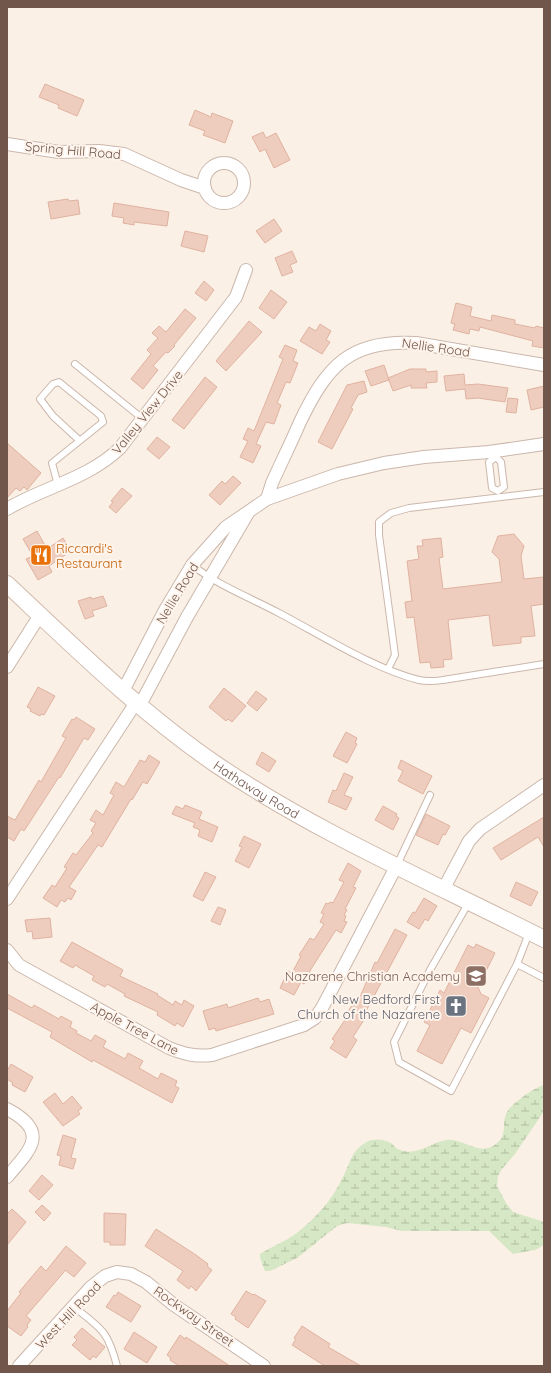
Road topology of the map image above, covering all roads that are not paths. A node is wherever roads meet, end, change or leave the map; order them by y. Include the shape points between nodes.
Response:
1 (7, 144) edge
2 (205, 188) dead end
3 (246, 270) dead end
4 (75, 364) dead end
5 (544, 365) edge
6 (143, 420) junction
7 (78, 440) junction
8 (544, 444) edge
9 (496, 454) junction
10 (58, 485) junction
11 (544, 492) edge
12 (499, 494) junction
13 (267, 499) junction
14 (7, 509) edge
15 (250, 510) junction
16 (192, 565) junction
17 (210, 579) junction
18 (7, 584) edge
19 (40, 615) junction
20 (544, 664) edge
21 (7, 667) edge
22 (388, 669) junction
23 (123, 690) junction
24 (138, 703) junction
25 (544, 785) edge
26 (430, 795) dead end
27 (397, 865) junction
28 (444, 888) junction
29 (7, 899) edge
30 (470, 901) junction
31 (540, 936) edge
32 (7, 950) edge
33 (517, 964) junction
34 (544, 978) edge
35 (7, 1109) edge
36 (7, 1177) edge
37 (121, 1272) joint
38 (74, 1307) junction
39 (259, 1365) edge
40 (19, 1366) edge
41 (117, 1366) edge

1 - 2 street, Spring Hill Road via 59,152 99,151 124,154
3 - 6 street, Valley View Drive via 236,298
4 - 6 lane
5 - 13 street, Nellie Road via 416,343 395,342 361,349 332,369 317,388
6 - 10 street, Valley View Drive via 108,460
7 - 7 lane via 103,422 101,416 59,382 53,384 40,399 53,416
7 - 10 lane via 52,463
8 - 9 street
9 - 12 lane via 501,462 504,487
9 - 12 lane via 489,462 492,488
9 - 13 street via 424,457 368,466
10 - 14 street, Valley View Drive
11 - 12 lane
12 - 22 lane via 409,508 391,513 379,522 395,654
13 - 15 street, Nellie Road
15 - 16 street, Nellie Road via 226,527
15 - 17 street, Nellie Road
16 - 17 lane
16 - 23 street, Nellie Road
17 - 22 lane
17 - 24 street, Nellie Road
18 - 19 main road, Hathaway Road
19 - 21 street
19 - 23 main road, Hathaway Road
20 - 22 lane via 428,682
23 - 24 main road, Hathaway Road
24 - 27 main road, Hathaway Road via 198,752 234,776 307,819
24 - 29 street
25 - 28 street via 480,829 469,841
26 - 27 lane
27 - 28 main road, Hathaway Road
27 - 32 street, Apple Tree Lane via 315,1018 304,1026 212,1055 199,1057 169,1048 18,965
28 - 30 main road, Hathaway Road
30 - 31 main road, Hathaway Road
30 - 33 lane via 430,970 394,1042 399,1062 451,1091
31 - 33 lane
33 - 34 lane
35 - 36 street via 29,1125 33,1139 29,1151
37 - 38 street, West Hill Road via 111,1273 100,1280
37 - 39 street, Rockway Street via 146,1282
38 - 40 street, West Hill Road
38 - 41 lane via 104,1332 109,1339

